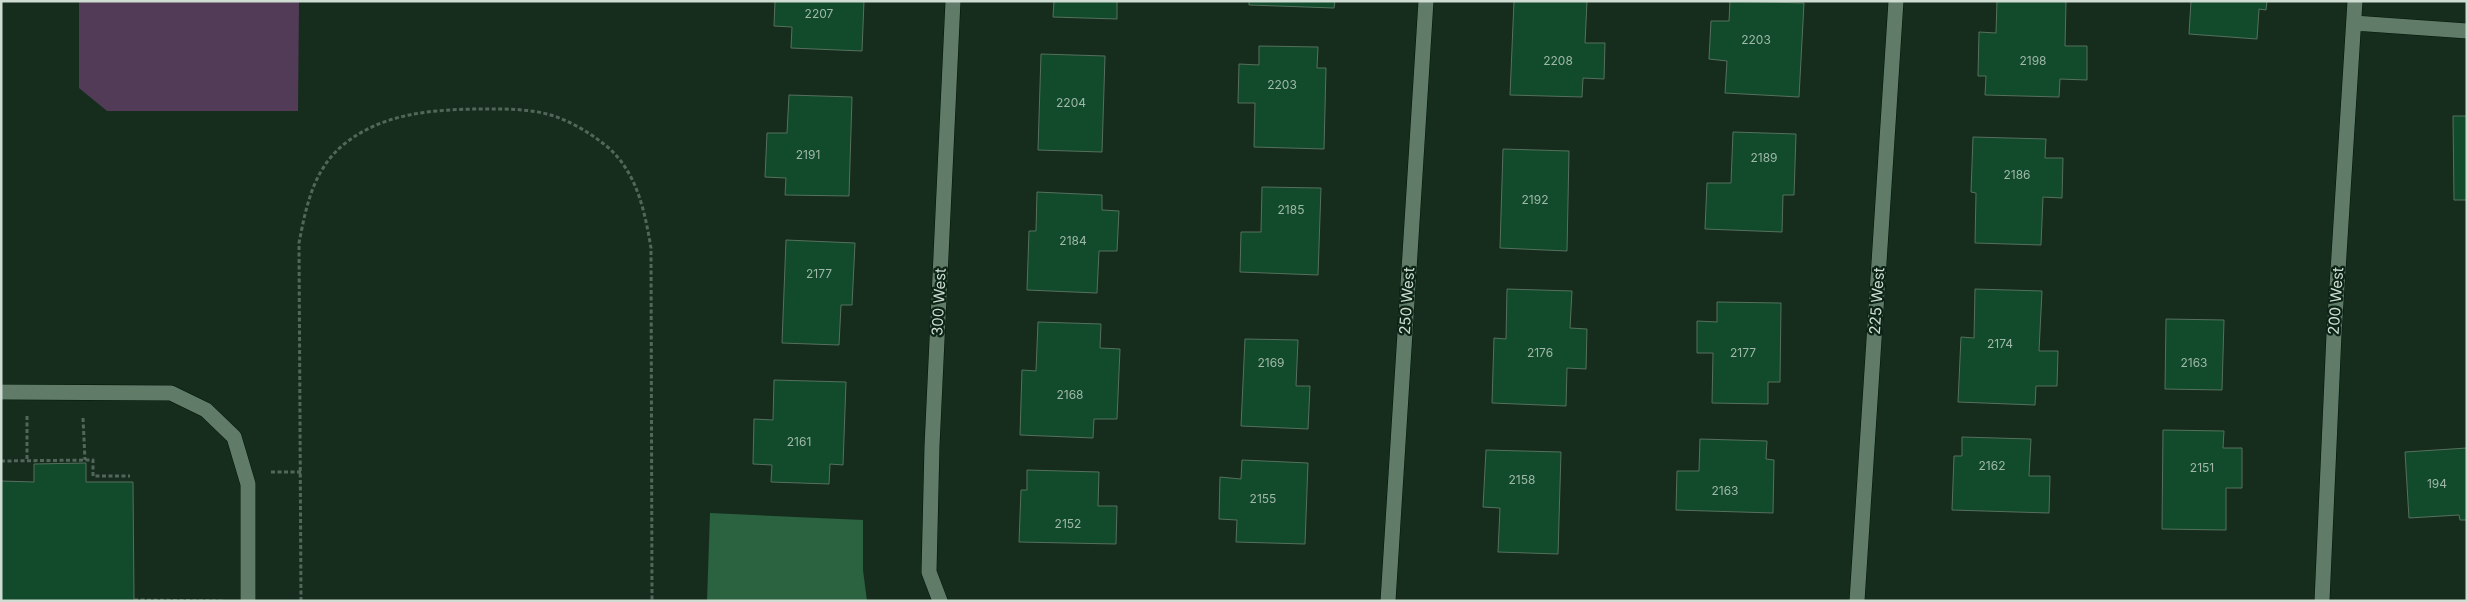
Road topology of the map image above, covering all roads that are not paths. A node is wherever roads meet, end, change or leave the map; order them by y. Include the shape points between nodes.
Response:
1 (953, 1) edge
2 (1426, 1) edge
3 (1896, 1) edge
4 (2355, 1) edge
5 (2354, 23) junction
6 (2467, 31) edge
7 (1, 392) edge
8 (248, 601) edge
9 (940, 601) edge
10 (1388, 601) edge
11 (1857, 601) edge
12 (2322, 601) edge

1 - 9 street, 300 West via 929,572
2 - 10 street, 250 West
3 - 11 street, 225 West
4 - 5 street, 200 West
5 - 6 street
5 - 12 street, 200 West via 2334,334
7 - 8 street via 171,393 206,410 234,437 248,484

